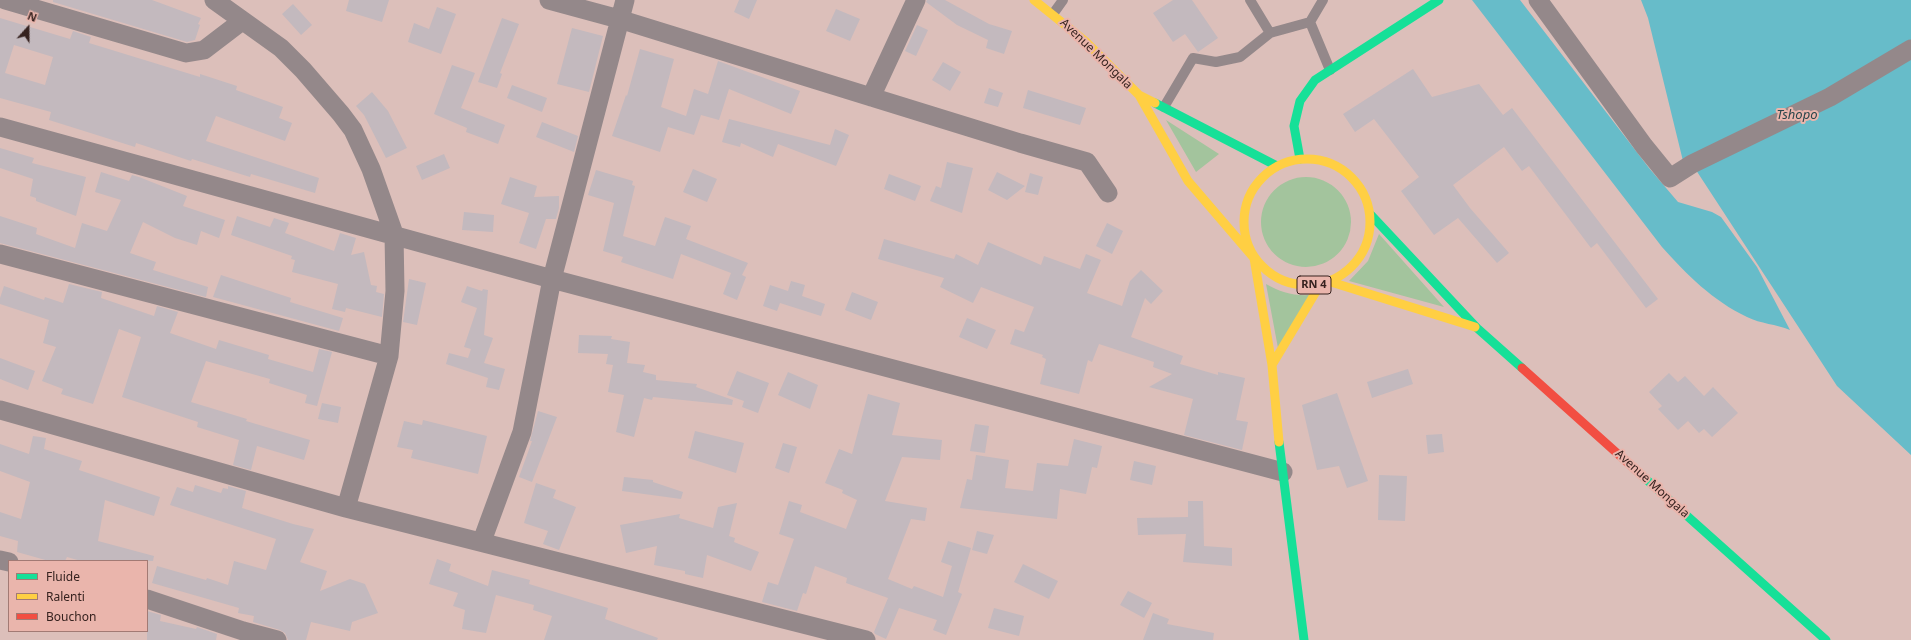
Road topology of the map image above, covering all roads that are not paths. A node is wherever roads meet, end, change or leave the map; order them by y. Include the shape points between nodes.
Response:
1 (5, 0) edge
2 (214, 0) edge
3 (549, 0) edge
4 (625, 0) edge
5 (916, 0) edge
6 (1034, 0) edge
7 (1063, 0) edge
8 (1250, 0) edge
9 (1323, 0) edge
10 (1432, 0) edge
11 (1439, 0) edge
12 (1538, 0) edge
13 (1423, 10) junction
14 (1053, 14) junction
15 (619, 19) junction
16 (242, 21) junction
17 (1310, 22) junction
18 (1270, 33) junction
19 (1911, 49) edge
20 (1330, 70) junction
21 (1139, 95) junction
22 (871, 97) junction
23 (1164, 107) junction
24 (0, 127) edge
25 (1300, 159) junction
26 (1277, 166) junction
27 (1108, 193) dead end
28 (1371, 215) junction
29 (394, 234) junction
30 (0, 254) edge
31 (1254, 258) junction
32 (552, 278) junction
33 (1331, 282) junction
34 (1320, 285) junction
35 (1477, 328) junction
36 (389, 356) junction
37 (1272, 365) junction
38 (0, 410) edge
39 (1283, 472) junction
40 (346, 508) junction
41 (482, 541) junction
42 (148, 599) edge
43 (277, 640) edge
44 (866, 640) edge
45 (1304, 640) edge
46 (1826, 640) edge

1 - 16 street via 186,53 204,50
2 - 16 street
3 - 15 street
4 - 15 street
5 - 22 street
6 - 14 main road, Avenue Mongala
7 - 14 lane
8 - 18 lane
9 - 17 lane
10 - 13 lane
11 - 13 main road
12 - 19 street via 1670,178 1692,164 1830,96
13 - 20 main road
14 - 21 main road, Avenue Mongala via 1102,57
15 - 22 street
15 - 32 street
16 - 29 street via 281,48 327,97 353,130 371,169
17 - 18 lane
17 - 20 lane
18 - 23 lane via 1240,58 1216,62 1193,58
20 - 25 main road via 1315,80 1300,100 1294,126
21 - 23 main road
21 - 31 main road via 1188,181
22 - 27 street via 1087,162
23 - 26 main road
24 - 29 street
25 - 26 main road, RN 4
25 - 28 main road, RN 4 via 1325,161 1346,173 1363,191
26 - 31 main road, RN 4 via 1259,180 1247,199 1242,221
28 - 33 main road, RN 4 via 1370,236 1362,255 1349,271
28 - 35 main road, Avenue Mongala
29 - 32 street
29 - 36 street via 395,291
30 - 36 street
31 - 34 main road, RN 4 via 1271,276 1295,285
31 - 37 main road, RN 4
32 - 39 street
32 - 41 street via 522,432
33 - 34 main road, RN 4
33 - 35 main road
34 - 37 main road, RN 4
35 - 46 main road, Avenue Mongala
36 - 40 street
37 - 39 main road, RN 4
38 - 40 street
39 - 45 main road, RN 4
40 - 41 street
41 - 44 street
42 - 43 street

